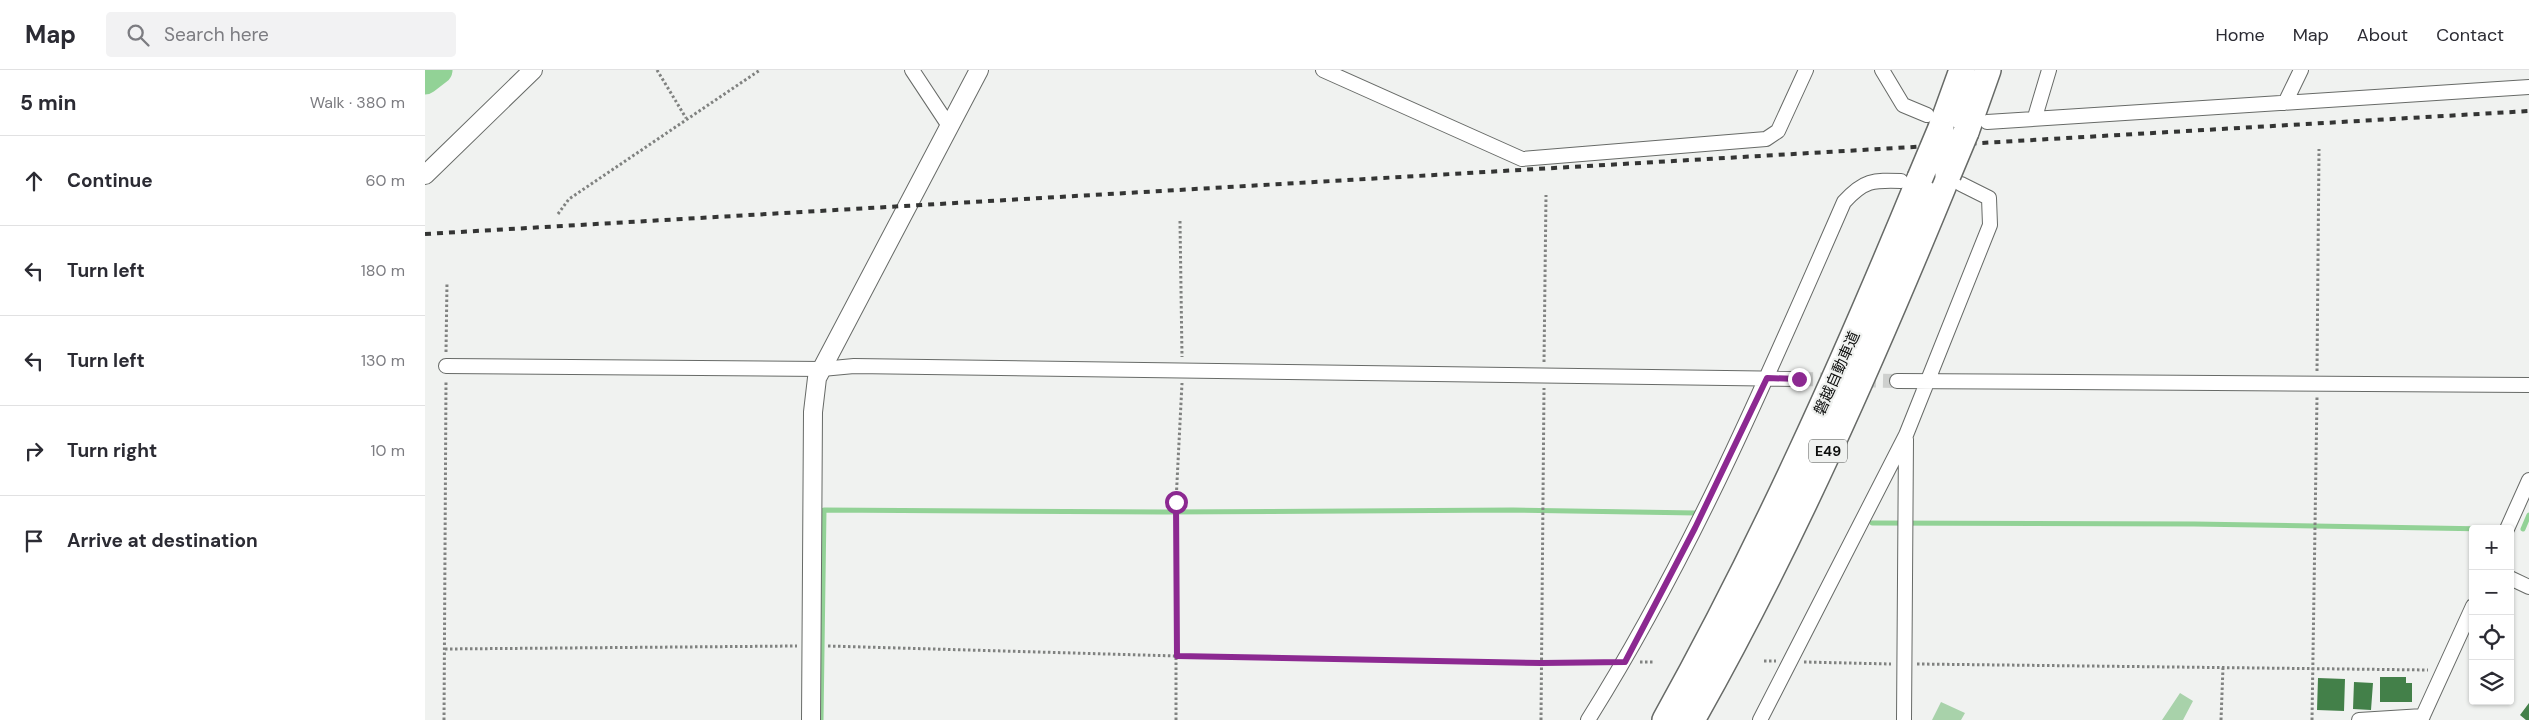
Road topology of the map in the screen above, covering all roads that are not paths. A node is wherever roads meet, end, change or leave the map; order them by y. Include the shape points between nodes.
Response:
1 (533, 70) edge
2 (912, 70) edge
3 (979, 70) edge
4 (1323, 70) edge
5 (1806, 70) edge
6 (1882, 70) edge
7 (1962, 70) edge
8 (1988, 70) edge
9 (2049, 70) edge
10 (2301, 70) edge
11 (2529, 87) edge
12 (2285, 103) junction
13 (2035, 117) junction
14 (1934, 121) junction
15 (949, 126) junction
16 (1976, 127) junction
17 (425, 175) edge
18 (1911, 180) junction
19 (1955, 180) junction
20 (446, 366) road end
21 (821, 369) junction
22 (1767, 378) junction
23 (1799, 379) tunnel mouth
24 (1897, 381) tunnel mouth
25 (1926, 381) junction
26 (2529, 385) edge
27 (1906, 435) junction
28 (2529, 480) edge
29 (2509, 525) edge
30 (2514, 580) edge
31 (2529, 587) edge
32 (2469, 615) edge
33 (2422, 718) edge
34 (811, 720) edge
35 (1588, 720) edge
36 (1665, 720) edge
37 (1693, 720) edge
38 (1760, 720) edge
39 (1904, 720) edge
40 (2359, 720) edge

1 - 17 street
2 - 15 street
3 - 15 street
4 - 5 street via 1522,159 1766,139 1778,131
6 - 14 street via 1903,105
7 - 14 highway, 磐越自動車道 / E49
8 - 16 highway, 磐越自動車道 / E49
9 - 13 street
10 - 12 street
11 - 12 street
12 - 13 street via 2124,115
13 - 16 street
14 - 18 highway, 磐越自動車道 / E49, bridge
15 - 21 street
16 - 19 highway, 磐越自動車道 / E49, bridge
18 - 22 street via 1873,180 1857,188 1844,202
18 - 36 highway, 磐越自動車道 / E49 via 1877,285 1775,507
19 - 25 street via 1989,198 1991,225
19 - 37 highway, 磐越自動車道 / E49 via 1823,460
20 - 21 street
21 - 22 street via 854,366
21 - 34 street via 815,387 813,412
22 - 23 street
22 - 35 street via 1703,512 1625,662
24 - 25 street
25 - 26 street
25 - 27 street
27 - 38 street
27 - 39 street
28 - 29 street
30 - 31 street
32 - 33 street
33 - 40 street

